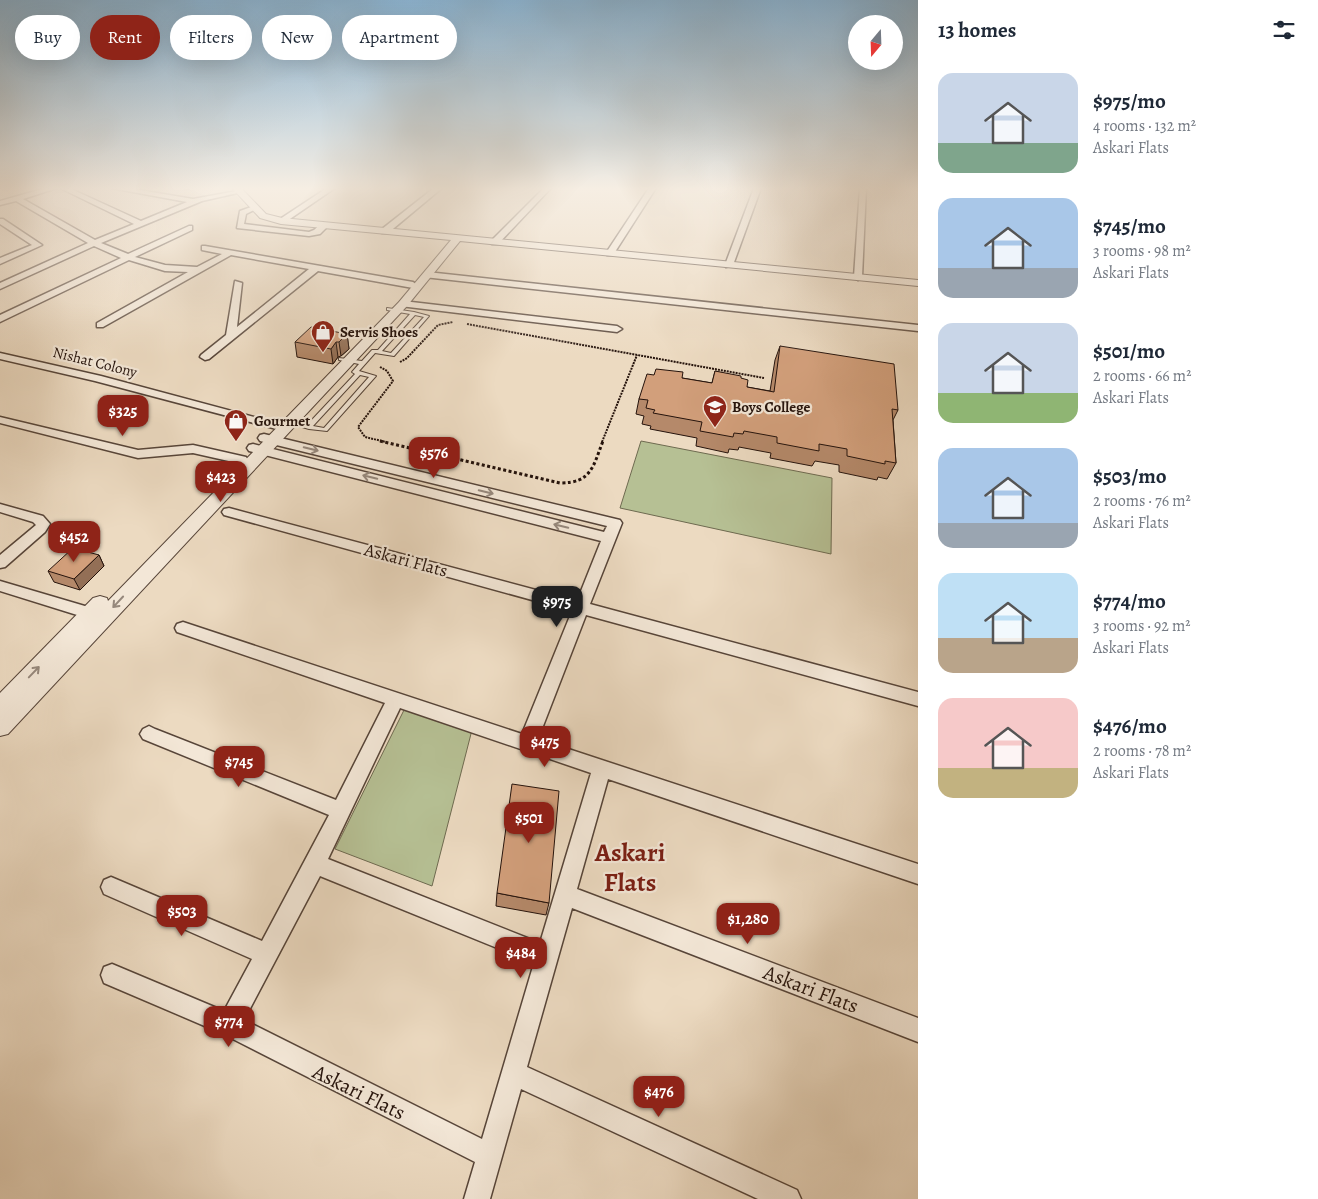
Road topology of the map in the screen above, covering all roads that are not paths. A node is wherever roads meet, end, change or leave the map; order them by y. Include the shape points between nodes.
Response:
1 (36, 244) edge
2 (92, 244) joint
3 (155, 244) edge
4 (453, 244) edge
5 (515, 244) edge
6 (616, 244) edge
7 (737, 244) edge
8 (860, 244) edge
9 (205, 248) dead end
10 (231, 252) junction
11 (610, 253) junction
12 (126, 258) junction
13 (0, 261) edge
14 (729, 265) junction
15 (316, 268) junction
16 (198, 270) junction
17 (427, 275) junction
18 (858, 277) junction
19 (918, 282) edge
20 (238, 283) dead end
21 (413, 285) junction
22 (0, 286) edge
23 (401, 309) junction
24 (0, 318) edge
25 (100, 325) dead end
26 (918, 328) edge
27 (617, 329) dead end
28 (231, 335) junction
29 (379, 352) junction
30 (0, 356) edge
31 (205, 357) dead end
32 (13, 358) junction
33 (353, 364) junction
34 (0, 366) edge
35 (0, 420) edge
36 (309, 427) junction
37 (272, 436) junction
38 (242, 460) junction
39 (436, 480) junction
40 (428, 492) junction
41 (0, 508) edge
42 (230, 512) dead end
43 (612, 531) junction
44 (0, 562) edge
45 (0, 586) edge
46 (582, 608) junction
47 (90, 613) junction
48 (183, 628) dead end
49 (918, 699) edge
50 (395, 700) junction
51 (0, 706) edge
52 (0, 727) edge
53 (149, 734) dead end
54 (526, 744) junction
55 (601, 770) junction
56 (342, 811) junction
57 (315, 864) junction
58 (918, 874) edge
59 (111, 887) dead end
60 (564, 895) junction
61 (268, 954) junction
62 (547, 957) junction
63 (112, 974) dead end
64 (230, 1026) junction
65 (918, 1030) edge
66 (513, 1073) junction
67 (489, 1156) junction
68 (477, 1199) edge
69 (788, 1199) edge

1 - 13 street
2 - 12 street
2 - 22 street
3 - 12 street
4 - 17 street
5 - 11 street
6 - 11 street
7 - 14 street
8 - 18 street
9 - 10 street
10 - 15 street
10 - 16 street
11 - 14 street
12 - 16 street via 161,268
12 - 24 street
14 - 18 street
15 - 21 street
15 - 28 street
16 - 25 street
17 - 21 street
17 - 23 street
17 - 26 street
18 - 19 street
20 - 28 street
21 - 23 street
23 - 27 street
23 - 29 lane
23 - 29 lane via 428,316 392,354
23 - 33 street
28 - 31 street
29 - 33 lane via 374,351
30 - 32 street, Nishat Colony
32 - 34 street
32 - 37 street, Nishat Colony via 97,378
33 - 36 lane
33 - 36 lane via 373,376 325,430
33 - 37 street
35 - 38 street via 138,454 193,449
36 - 37 lane
37 - 38 street
37 -> 39 street
40 -> 37 street
37 -> 52 street
38 - 47 street
39 - 40 street
39 -> 43 street
43 -> 40 street
41 - 44 street via 38,519 43,524
42 - 46 street, Askari Flats
43 - 46 street
45 - 47 street
46 - 49 street, Askari Flats
46 - 54 street
51 -> 47 street
48 - 50 street
50 - 54 street
50 - 56 street
53 - 56 street
54 - 55 street
55 - 58 street
55 - 60 street
56 - 57 street
57 - 61 street
57 - 62 street
59 - 61 street
60 - 62 street
60 - 65 street, Askari Flats
61 - 64 street
62 - 66 street
63 - 64 street, Askari Flats
64 - 67 street, Askari Flats
66 - 67 street
66 - 69 street
67 - 68 street

